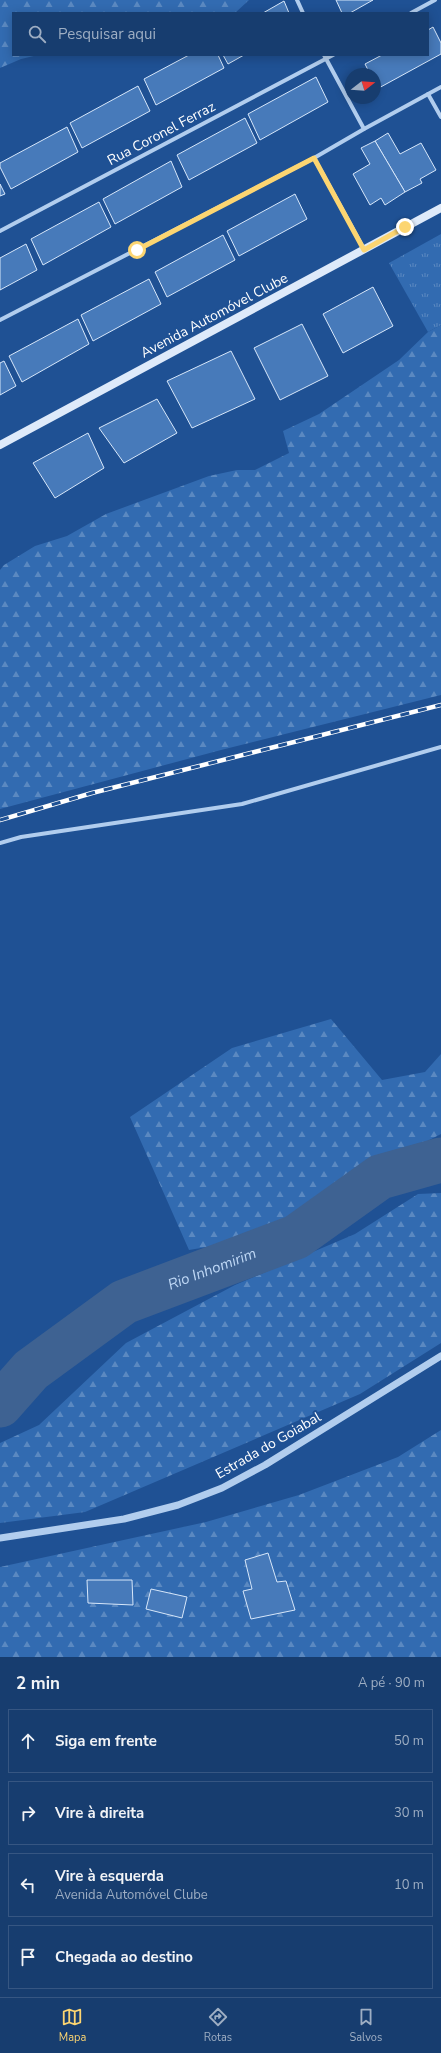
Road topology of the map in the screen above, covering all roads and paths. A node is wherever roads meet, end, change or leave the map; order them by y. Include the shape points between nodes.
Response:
1 (296, 0) edge
2 (435, 0) edge
3 (302, 12) edge
4 (413, 12) edge
5 (325, 57) edge
6 (441, 87) edge
7 (428, 94) junction
8 (441, 117) edge
9 (364, 129) junction
10 (314, 158) junction
11 (441, 208) edge
12 (0, 231) edge
13 (364, 250) junction
14 (0, 320) edge
15 (0, 445) edge
16 (441, 747) edge
17 (0, 843) edge
18 (441, 1356) edge
19 (0, 1538) edge

1 - 3 street
2 - 4 street
5 - 9 street
5 - 12 street, Rua Coronel Ferraz
6 - 7 street
7 - 8 street
7 - 9 street
9 - 10 street
10 - 13 street
10 - 14 street
11 - 13 main road, Avenida Automóvel Clube
13 - 15 main road, Avenida Automóvel Clube
16 - 17 street via 242,804 21,837
18 - 19 street, Estrada do Goiabal via 265,1465 222,1488 178,1505 124,1519

